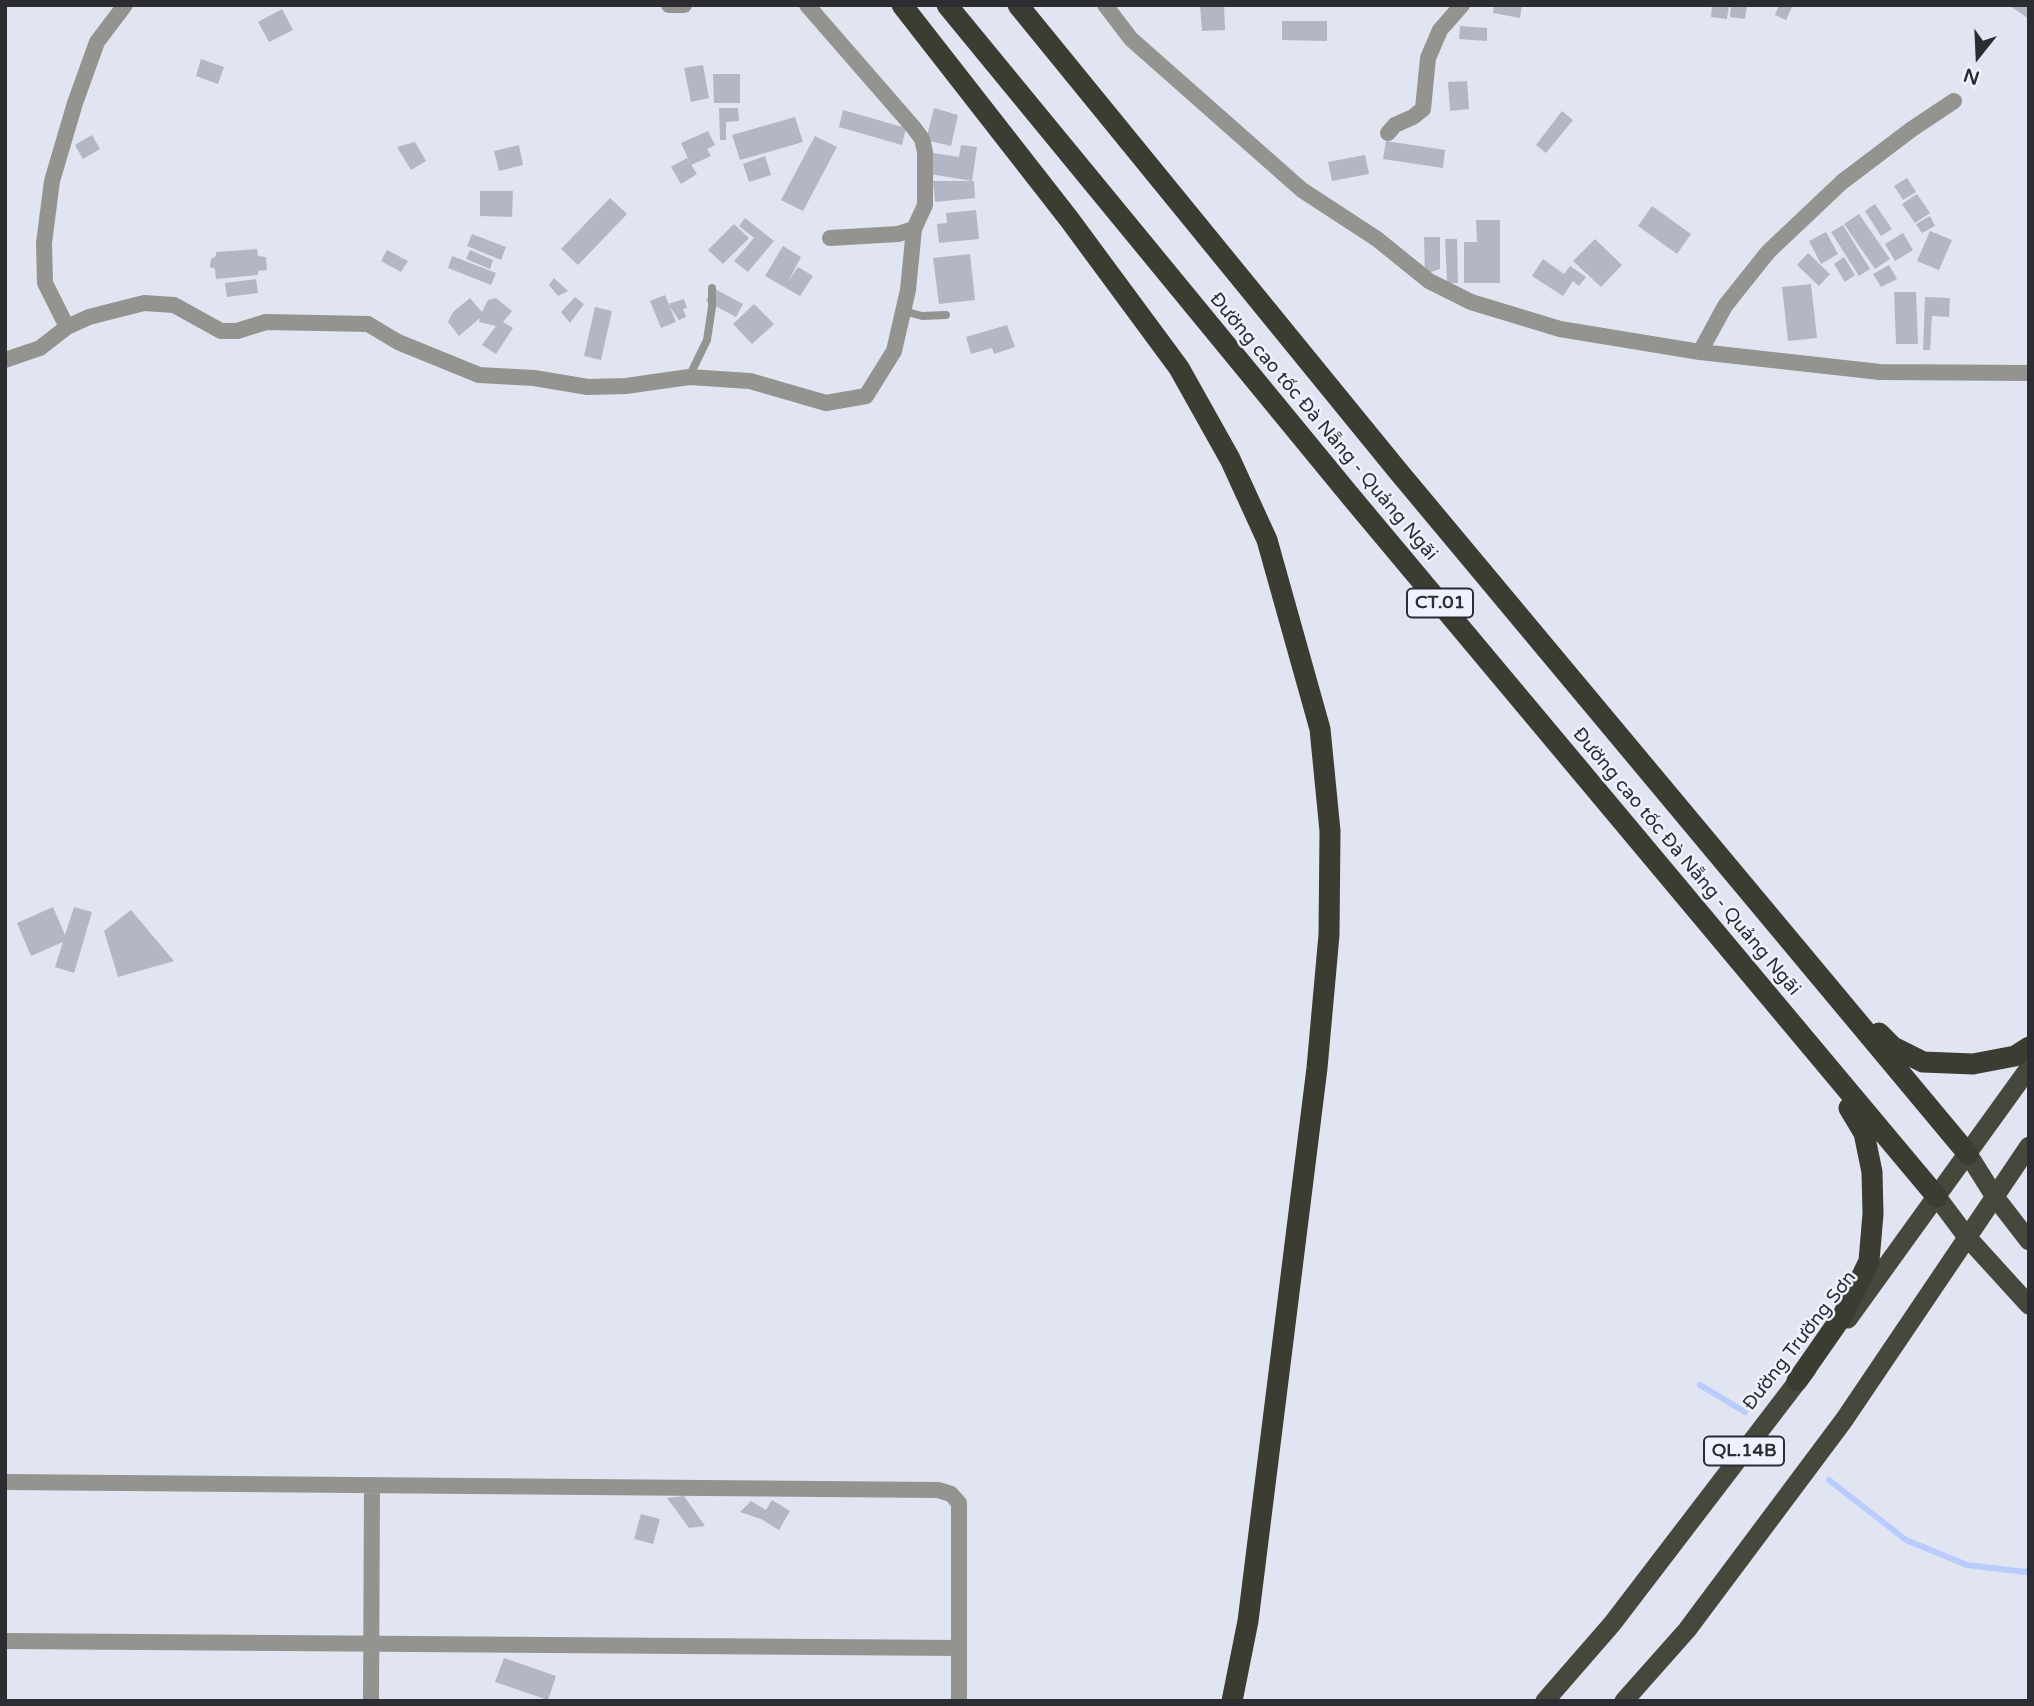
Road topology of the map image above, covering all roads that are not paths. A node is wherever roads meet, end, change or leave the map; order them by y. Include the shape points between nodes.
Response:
1 (125, 5) edge
2 (669, 5) edge
3 (684, 5) edge
4 (807, 5) edge
5 (902, 5) edge
6 (947, 5) edge
7 (1018, 5) edge
8 (1105, 5) edge
9 (1462, 5) edge
10 (1954, 101) dead end
11 (1388, 133) dead end
12 (914, 229) junction
13 (830, 238) dead end
14 (712, 288) dead end
15 (904, 311) junction
16 (946, 314) dead end
17 (67, 327) junction
18 (1700, 352) junction
19 (5, 360) edge
20 (2029, 373) edge
21 (689, 377) junction
22 (1799, 952) junction
23 (1759, 985) junction
24 (2029, 1047) edge
25 (2029, 1068) edge
26 (2029, 1146) edge
27 (1968, 1154) junction
28 (1937, 1197) junction
29 (1995, 1197) junction
30 (1967, 1237) junction
31 (2029, 1241) edge
32 (2029, 1305) edge
33 (1797, 1381) junction
34 (5, 1482) edge
35 (372, 1485) junction
36 (5, 1641) edge
37 (371, 1644) junction
38 (959, 1648) junction
39 (371, 1701) edge
40 (959, 1701) edge
41 (1232, 1701) edge
42 (1545, 1701) edge
43 (1624, 1701) edge

1 - 17 street via 97,42 52,181 44,243 45,283
2 - 3 street
4 - 12 street via 922,139 925,205
5 - 41 highway via 1178,368 1230,459 1267,540 1320,729 1330,831 1329,935 1317,1068 1248,1621
6 - 23 highway, Đường cao tốc Đà Nẵng - Quảng Ngãi / CT.01
7 - 22 highway, Đường cao tốc Đà Nẵng - Quảng Ngãi / CT.01
8 - 18 street via 1131,39 1302,190 1377,239 1429,281 1471,302 1560,329
9 - 11 street via 1440,30 1428,58 1423,109
10 - 18 street via 1842,182 1788,232 1742,282
12 - 13 street
12 - 15 street
14 - 21 lane via 707,340
15 - 16 lane via 922,316
15 - 21 street via 894,351 866,396 826,403 750,381
17 - 19 street via 40,348
17 - 21 street via 144,303 174,305 221,331 266,322 368,324 398,342 479,375 534,377 588,387
18 - 20 street via 1880,372
22 - 24 highway via 1893,1046 1923,1062 1972,1064 2015,1056
22 - 27 highway, Đường cao tốc Đà Nẵng - Quảng Ngãi / CT.01
23 - 28 highway, Đường cao tốc Đà Nẵng - Quảng Ngãi / CT.01
23 - 33 highway via 1836,1085 1864,1133 1872,1172 1868,1261 1843,1315
25 - 27 highway, Đường Trường Sơn / QL.14B
26 - 29 highway, QL.14B
27 - 28 highway, Đường Trường Sơn / QL.14B
27 - 29 highway
28 - 30 highway
28 - 33 highway, Đường Trường Sơn / QL.14B
29 - 30 highway, QL.14B
29 - 31 highway
30 - 32 highway
30 - 43 highway, QL.14B via 1844,1420 1687,1630
33 - 42 highway, Đường Trường Sơn / QL.14B via 1612,1624
34 - 35 street
35 - 37 street
35 - 38 street via 938,1490 959,1503
36 - 37 street
37 - 38 street
37 - 39 street
38 - 40 street

